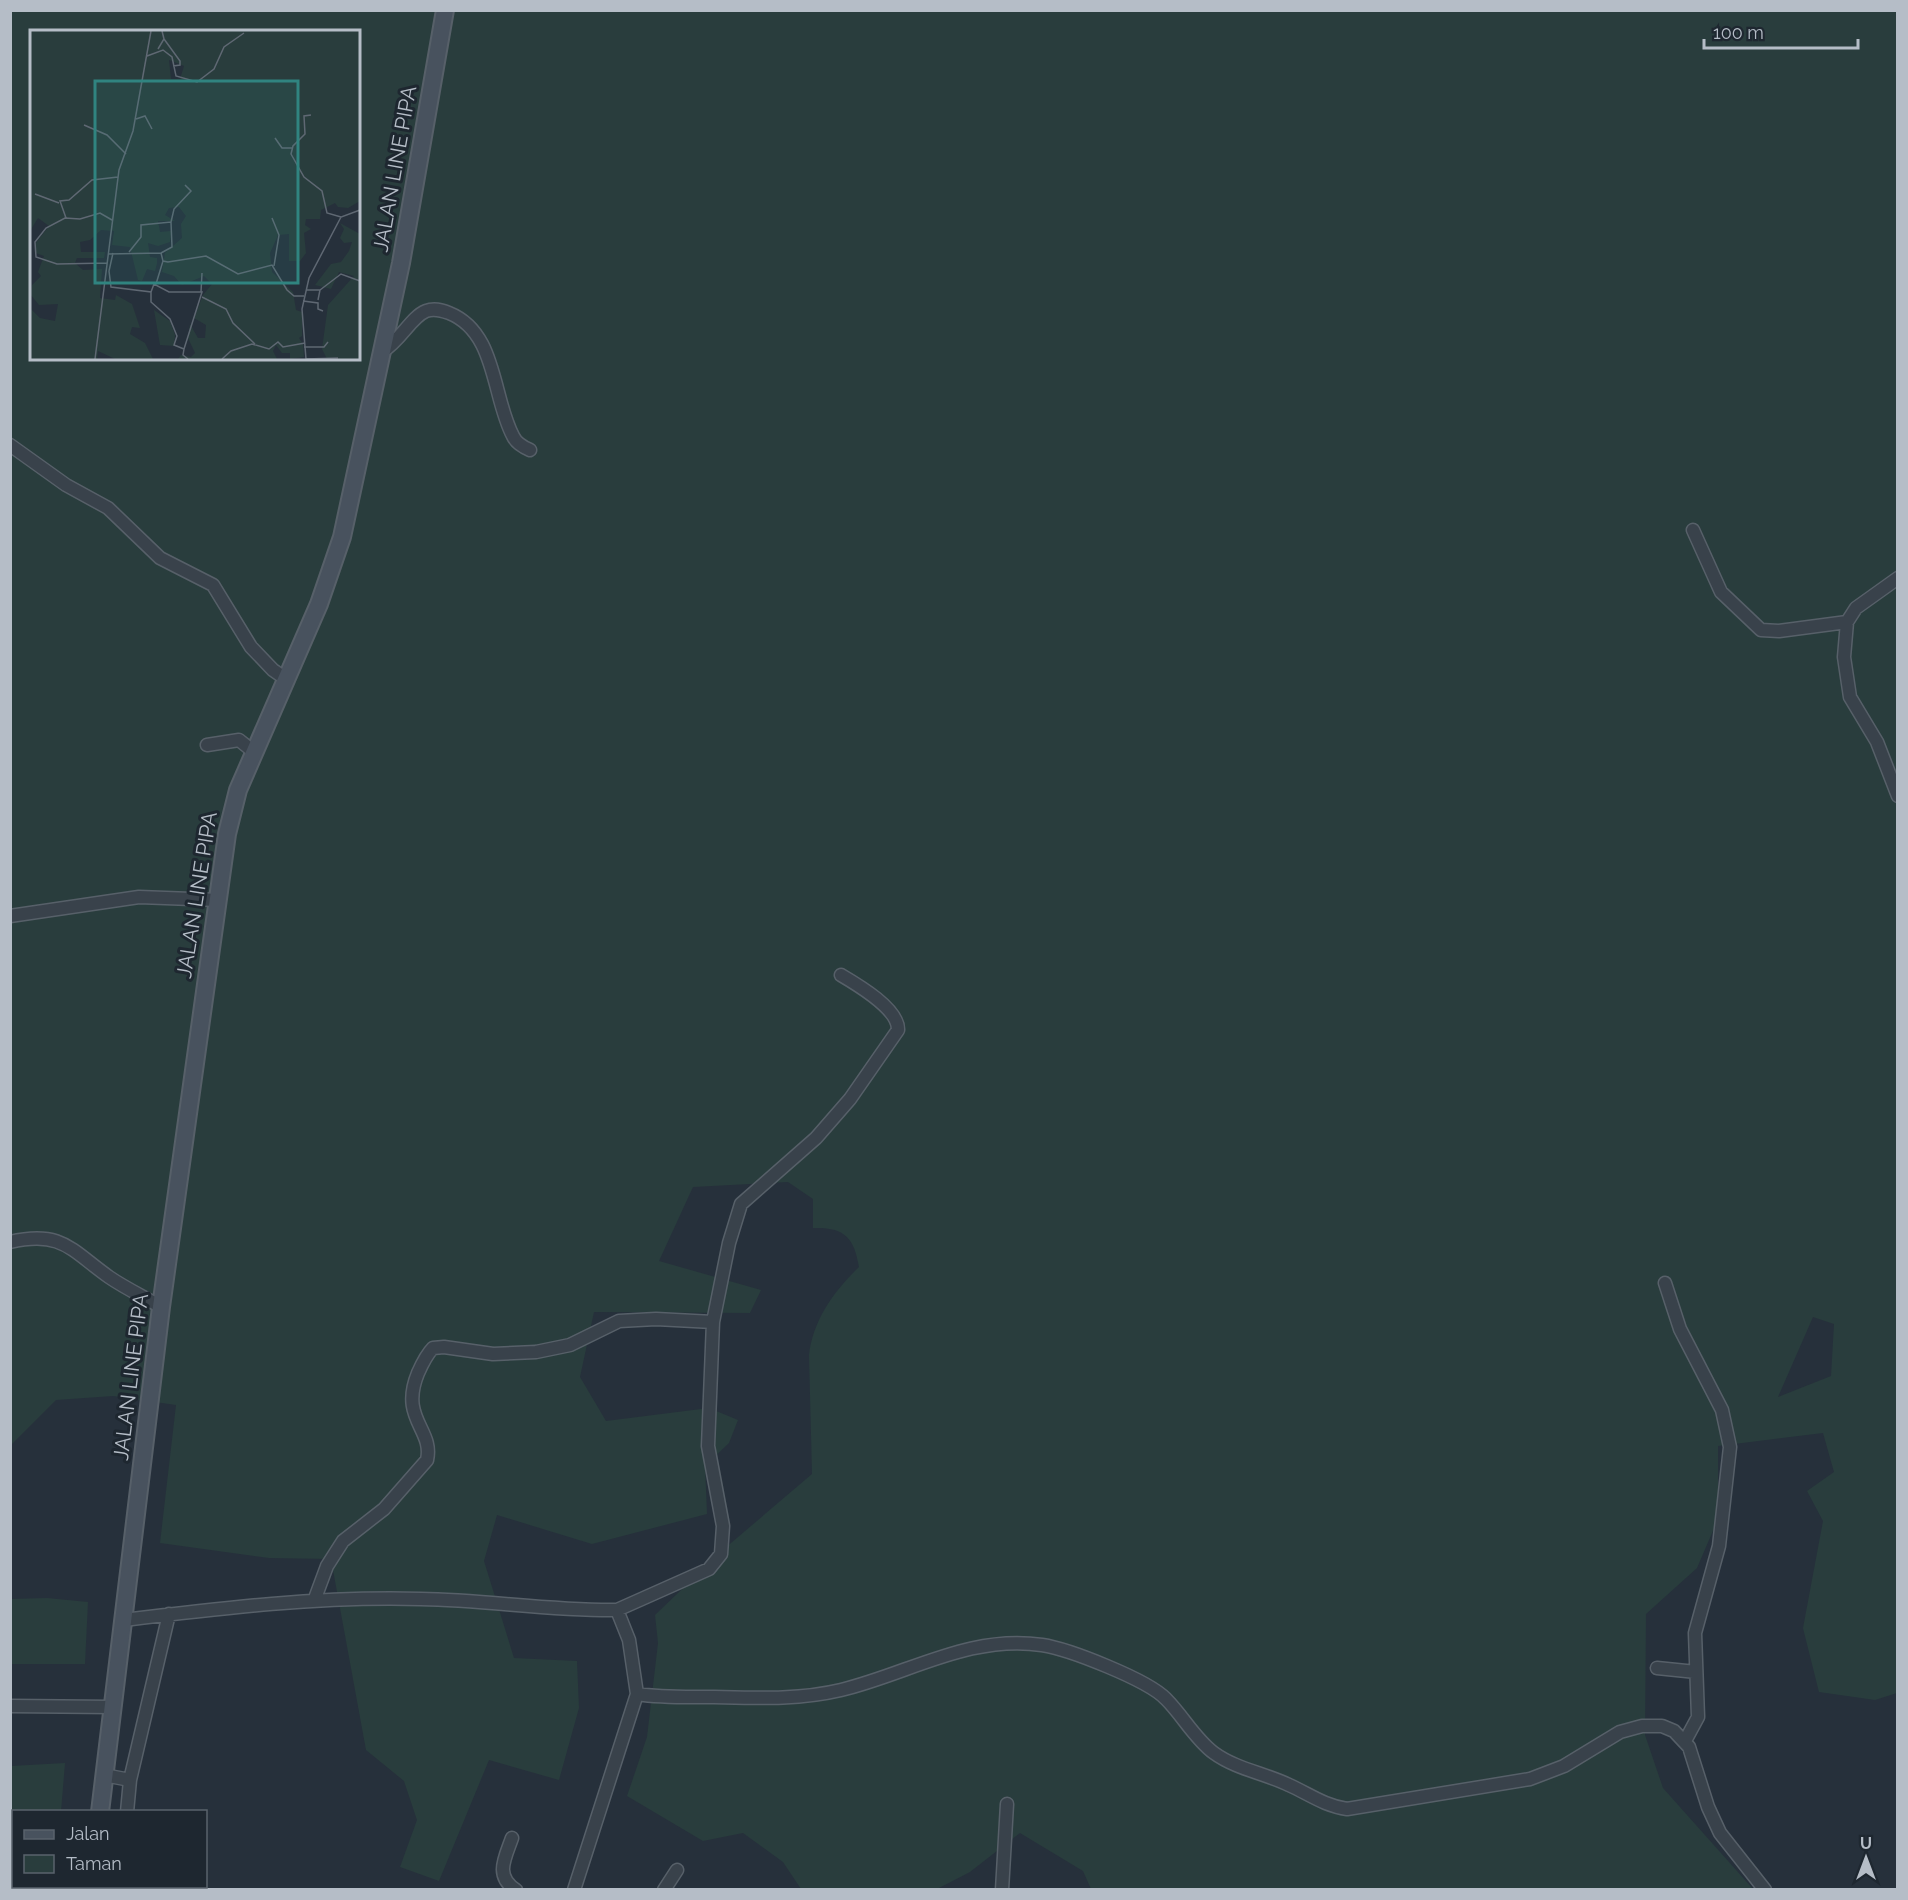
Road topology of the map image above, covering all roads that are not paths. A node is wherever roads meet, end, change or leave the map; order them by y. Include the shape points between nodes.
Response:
1 (445, 10) edge
2 (383, 351) junction
3 (10, 445) edge
4 (530, 450) dead end
5 (1693, 530) dead end
6 (1898, 578) edge
7 (1847, 622) junction
8 (286, 679) junction
9 (207, 745) dead end
10 (254, 752) junction
11 (1898, 796) edge
12 (218, 900) junction
13 (10, 916) edge
14 (841, 975) dead end
15 (10, 1242) edge
16 (1665, 1283) dead end
17 (161, 1307) junction
18 (713, 1322) junction
19 (314, 1601) junction
20 (617, 1610) junction
21 (169, 1614) junction
22 (124, 1620) junction
23 (1657, 1668) dead end
24 (1696, 1672) junction
25 (637, 1694) junction
26 (10, 1706) edge
27 (113, 1707) junction
28 (1685, 1741) junction
29 (104, 1775) junction
30 (130, 1780) junction
31 (1008, 1804) dead end
32 (100, 1810) edge
33 (127, 1810) edge
34 (512, 1838) dead end
35 (677, 1870) dead end
36 (516, 1890) edge
37 (574, 1890) edge
38 (664, 1890) edge
39 (1002, 1890) edge
40 (1765, 1890) edge

1 - 2 main road, JALAN LINE PIPA
2 - 4 street via 425,312 444,311 464,321 482,345 513,437
2 - 8 main road, JALAN LINE PIPA via 342,537 319,604
3 - 8 street via 66,485 108,508 160,558 213,585 251,647
5 - 7 street via 1721,592 1761,630 1779,632
6 - 7 street via 1856,608
7 - 11 street via 1844,657 1850,697 1877,742
8 - 10 main road, JALAN LINE PIPA
9 - 10 street via 239,740
10 - 12 main road, JALAN LINE PIPA via 238,790 227,834
12 - 13 street via 139,897
12 - 17 main road, JALAN LINE PIPA
14 - 18 street via 896,1016 898,1030 850,1099 816,1138 741,1204
15 - 17 street via 43,1237 67,1244 110,1277
16 - 24 street via 1680,1329 1722,1410 1729,1434 1719,1546 1695,1633
17 - 22 main road, JALAN LINE PIPA
18 - 19 street via 619,1321 570,1345 536,1352 493,1354 433,1348 412,1396 412,1410 428,1446 428,1460 384,1509 343,1541 327,1566
18 - 20 street via 708,1446 723,1526 721,1554 709,1569
19 - 20 street via 419,1599
19 - 21 street
20 - 25 street via 629,1640
21 - 22 street
21 - 30 street
22 - 27 main road, JALAN LINE PIPA
23 - 24 street
24 - 28 street via 1698,1717
25 - 28 street via 811,1696 869,1683 960,1650 1011,1644 1044,1646 1153,1689 1166,1698 1213,1752 1232,1764 1347,1809 1536,1777 1634,1727 1662,1726
25 - 37 street
26 - 27 street
27 - 29 main road, JALAN LINE PIPA
28 - 40 street via 1720,1833
29 - 30 street
29 - 32 main road, JALAN LINE PIPA
30 - 33 street
31 - 39 street
34 - 36 street via 502,1874 505,1882
35 - 38 street

